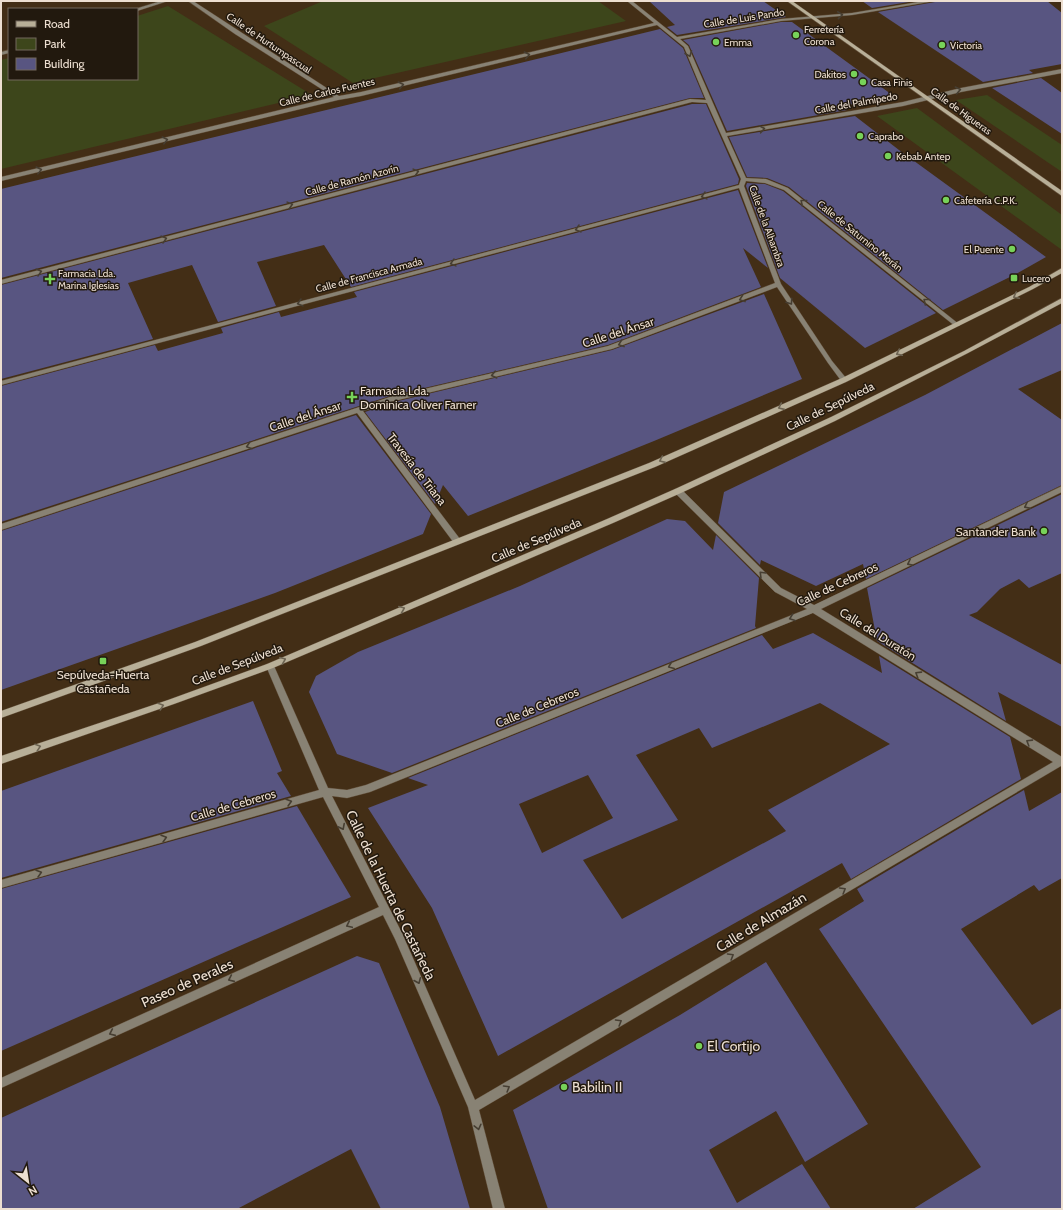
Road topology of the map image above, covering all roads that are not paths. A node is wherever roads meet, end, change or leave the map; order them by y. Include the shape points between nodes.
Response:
1 (166, 1) edge
2 (190, 1) edge
3 (629, 1) edge
4 (789, 1) edge
5 (934, 1) edge
6 (138, 10) edge
7 (814, 18) junction
8 (656, 24) junction
9 (676, 38) junction
10 (1, 47) edge
11 (8, 52) edge
12 (1, 54) edge
13 (1062, 71) edge
14 (338, 98) junction
15 (928, 98) junction
16 (709, 102) junction
17 (724, 135) junction
18 (1, 179) edge
19 (744, 179) junction
20 (742, 186) junction
21 (1062, 194) edge
22 (1062, 270) edge
23 (1, 282) edge
24 (778, 284) junction
25 (1062, 300) edge
26 (957, 325) junction
27 (844, 380) junction
28 (1, 383) edge
29 (358, 411) junction
30 (1062, 490) edge
31 (678, 491) junction
32 (1, 527) edge
33 (457, 541) junction
34 (814, 609) junction
35 (270, 666) junction
36 (1, 715) edge
37 (1, 760) edge
38 (1061, 762) edge
39 (325, 792) junction
40 (1, 884) edge
41 (384, 909) junction
42 (1, 1083) edge
43 (473, 1107) junction
44 (499, 1209) edge

1 - 6 street
2 - 14 street, Calle de Hurtumpascual
3 - 8 street, Calle de la Alhambra
4 - 7 street, Calle de Higueras
7 -> 5 street, Calle de Luis Pando
7 - 9 street, Calle de Luis Pando via 781,20
7 - 15 street, Calle de Higueras
8 - 9 street, Calle de la Alhambra
14 -> 8 street, Calle de Carlos Fuentes
9 -> 16 street, Calle de la Alhambra via 686,46
10 - 11 street
11 - 12 street
15 -> 13 street, Calle del Palmípedo
18 -> 14 street, Calle de Carlos Fuentes
17 -> 15 street, Calle del Palmípedo
15 - 21 street, Calle de Higueras
16 - 17 street, Calle de la Alhambra
23 -> 16 street, Calle de Ramón Azorín via 692,100
17 - 19 street, Calle de la Alhambra
19 - 20 street, Calle de la Alhambra
26 -> 19 street, Calle de Saturnino Morán via 786,189 766,181
20 - 24 street, Calle de la Alhambra
20 -> 28 street, Calle de Francisca Armada
22 -> 26 street, Calle de Sepúlveda
24 -> 27 street, Calle de la Alhambra
24 -> 29 street, Calle del Ánsar via 610,348 392,399
25 - 31 street, Calle de Sepúlveda via 833,419
26 -> 27 street, Calle de Sepúlveda
27 -> 33 street, Calle de Sepúlveda via 652,465
29 -> 32 street, Calle del Ánsar
29 - 33 street, Travesía de Triana
30 -> 34 street, Calle de Cebreros
34 -> 31 street, Calle del Duratón via 778,590
35 -> 31 street, Calle de Sepúlveda
33 - 36 street, Calle de Sepúlveda via 206,642
38 -> 34 street, Calle del Duratón
34 -> 39 street, Calle de Cebreros via 367,789 347,794
37 -> 35 street, Calle de Sepúlveda
35 - 39 street, Calle de la Huerta de Castañeda
43 -> 38 street, Calle de Almazán
40 -> 39 street, Calle de Cebreros
39 -> 41 street, Calle de la Huerta de Castañeda
41 -> 42 street, Paseo de Perales
41 -> 43 street, Calle de la Huerta de Castañeda via 399,936
43 -> 44 street, Calle de la Huerta de Castañeda

